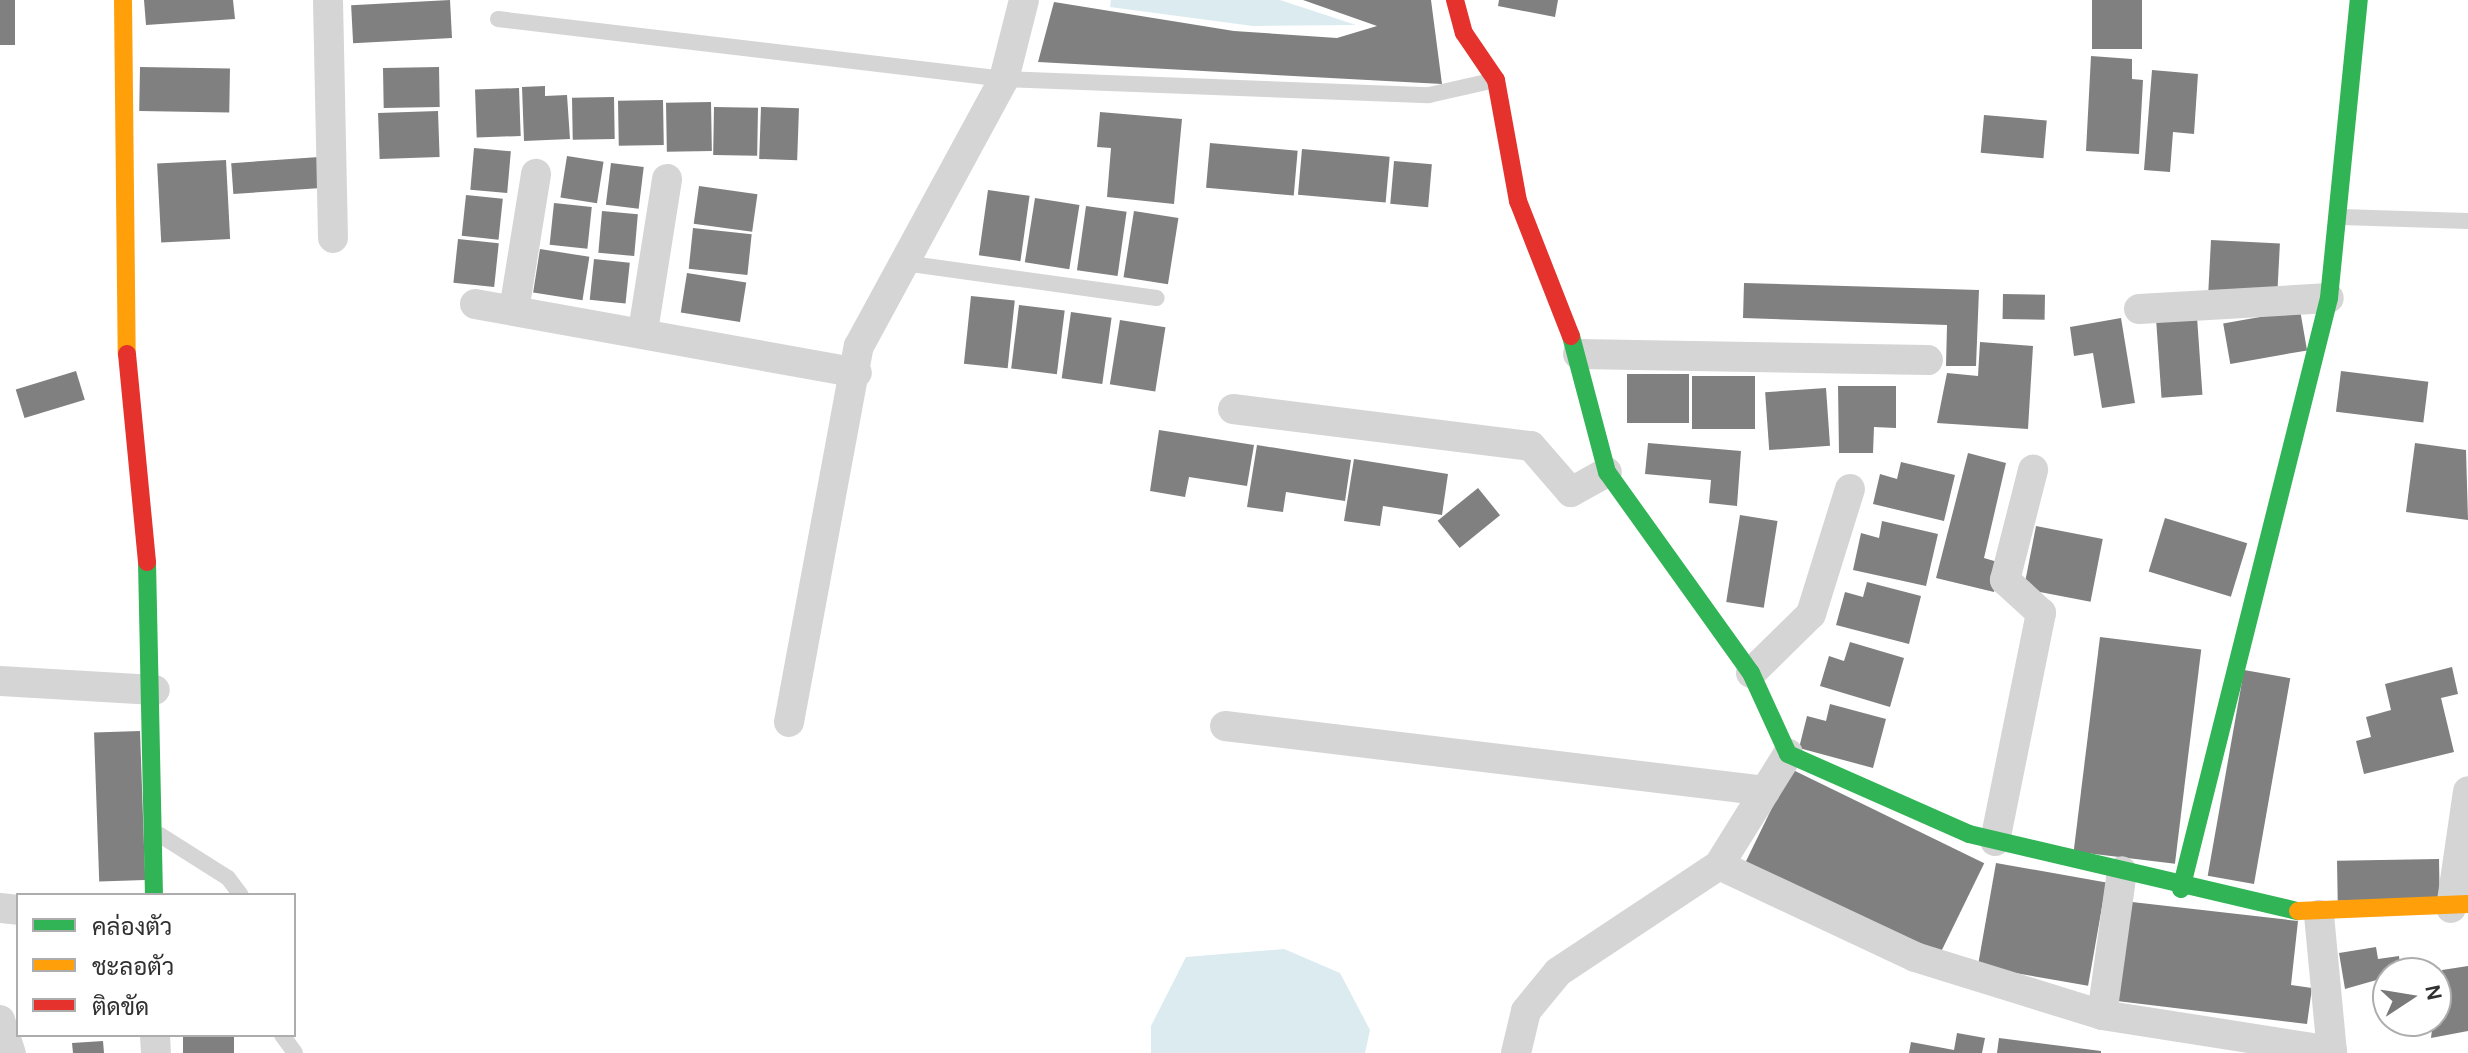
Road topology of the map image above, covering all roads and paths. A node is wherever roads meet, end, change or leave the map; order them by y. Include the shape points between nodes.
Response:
1 (123, 0) edge
2 (328, 0) edge
3 (1024, 0) edge
4 (1455, 0) edge
5 (2359, 0) edge
6 (498, 19) dead end
7 (1004, 79) junction
8 (1496, 80) junction
9 (536, 174) dead end
10 (667, 179) dead end
11 (2341, 217) junction
12 (2468, 221) edge
13 (333, 238) dead end
14 (904, 263) junction
15 (1157, 298) dead end
16 (2329, 298) junction
17 (475, 304) dead end
18 (2139, 309) dead end
19 (514, 310) junction
20 (643, 331) junction
21 (1578, 354) junction
22 (1928, 360) dead end
23 (857, 373) junction
24 (1233, 409) dead end
25 (2033, 470) dead end
26 (1607, 472) junction
27 (1850, 489) dead end
28 (1751, 673) junction
29 (0, 681) edge
30 (155, 690) junction
31 (789, 722) dead end
32 (1225, 726) dead end
33 (1788, 754) junction
34 (1765, 791) junction
35 (2468, 791) edge
36 (154, 831) junction
37 (1995, 841) junction
38 (1719, 865) junction
39 (2122, 871) junction
40 (2181, 889) junction
41 (154, 893) edge
42 (239, 893) edge
43 (2459, 906) edge
44 (2319, 915) junction
45 (2102, 1015) junction
46 (0, 1020) edge
47 (2332, 1052) edge
48 (11, 1053) edge
49 (1516, 1053) edge

1 - 30 street via 124,332 141,461
2 - 13 street
3 - 7 street
4 - 8 street via 1464,33
5 - 11 street
6 - 7 lane
7 - 8 lane via 1429,95
7 - 14 street
8 - 21 street via 1518,201
9 - 19 street
10 - 20 street
11 - 12 lane
11 - 16 street
14 - 15 lane
14 - 23 street via 859,346
16 - 18 street
16 - 40 street
17 - 19 street
19 - 20 street
20 - 23 street
21 - 22 street
21 - 26 street
23 - 31 street
24 - 26 street via 1531,446 1571,492
25 - 37 street via 2005,580 2041,613
26 - 28 street
27 - 28 street via 1811,614
28 - 33 street
29 - 30 street
30 - 36 street
32 - 34 street
33 - 34 street
33 - 37 street
34 - 38 street
35 - 43 street
36 - 41 street
36 - 42 lane via 228,878
37 - 39 street
38 - 45 street via 1915,957
38 - 49 street via 1558,972 1526,1011
39 - 40 street
39 - 45 street
40 - 44 street
43 - 44 street
44 - 47 street
45 - 47 street
46 - 48 street

